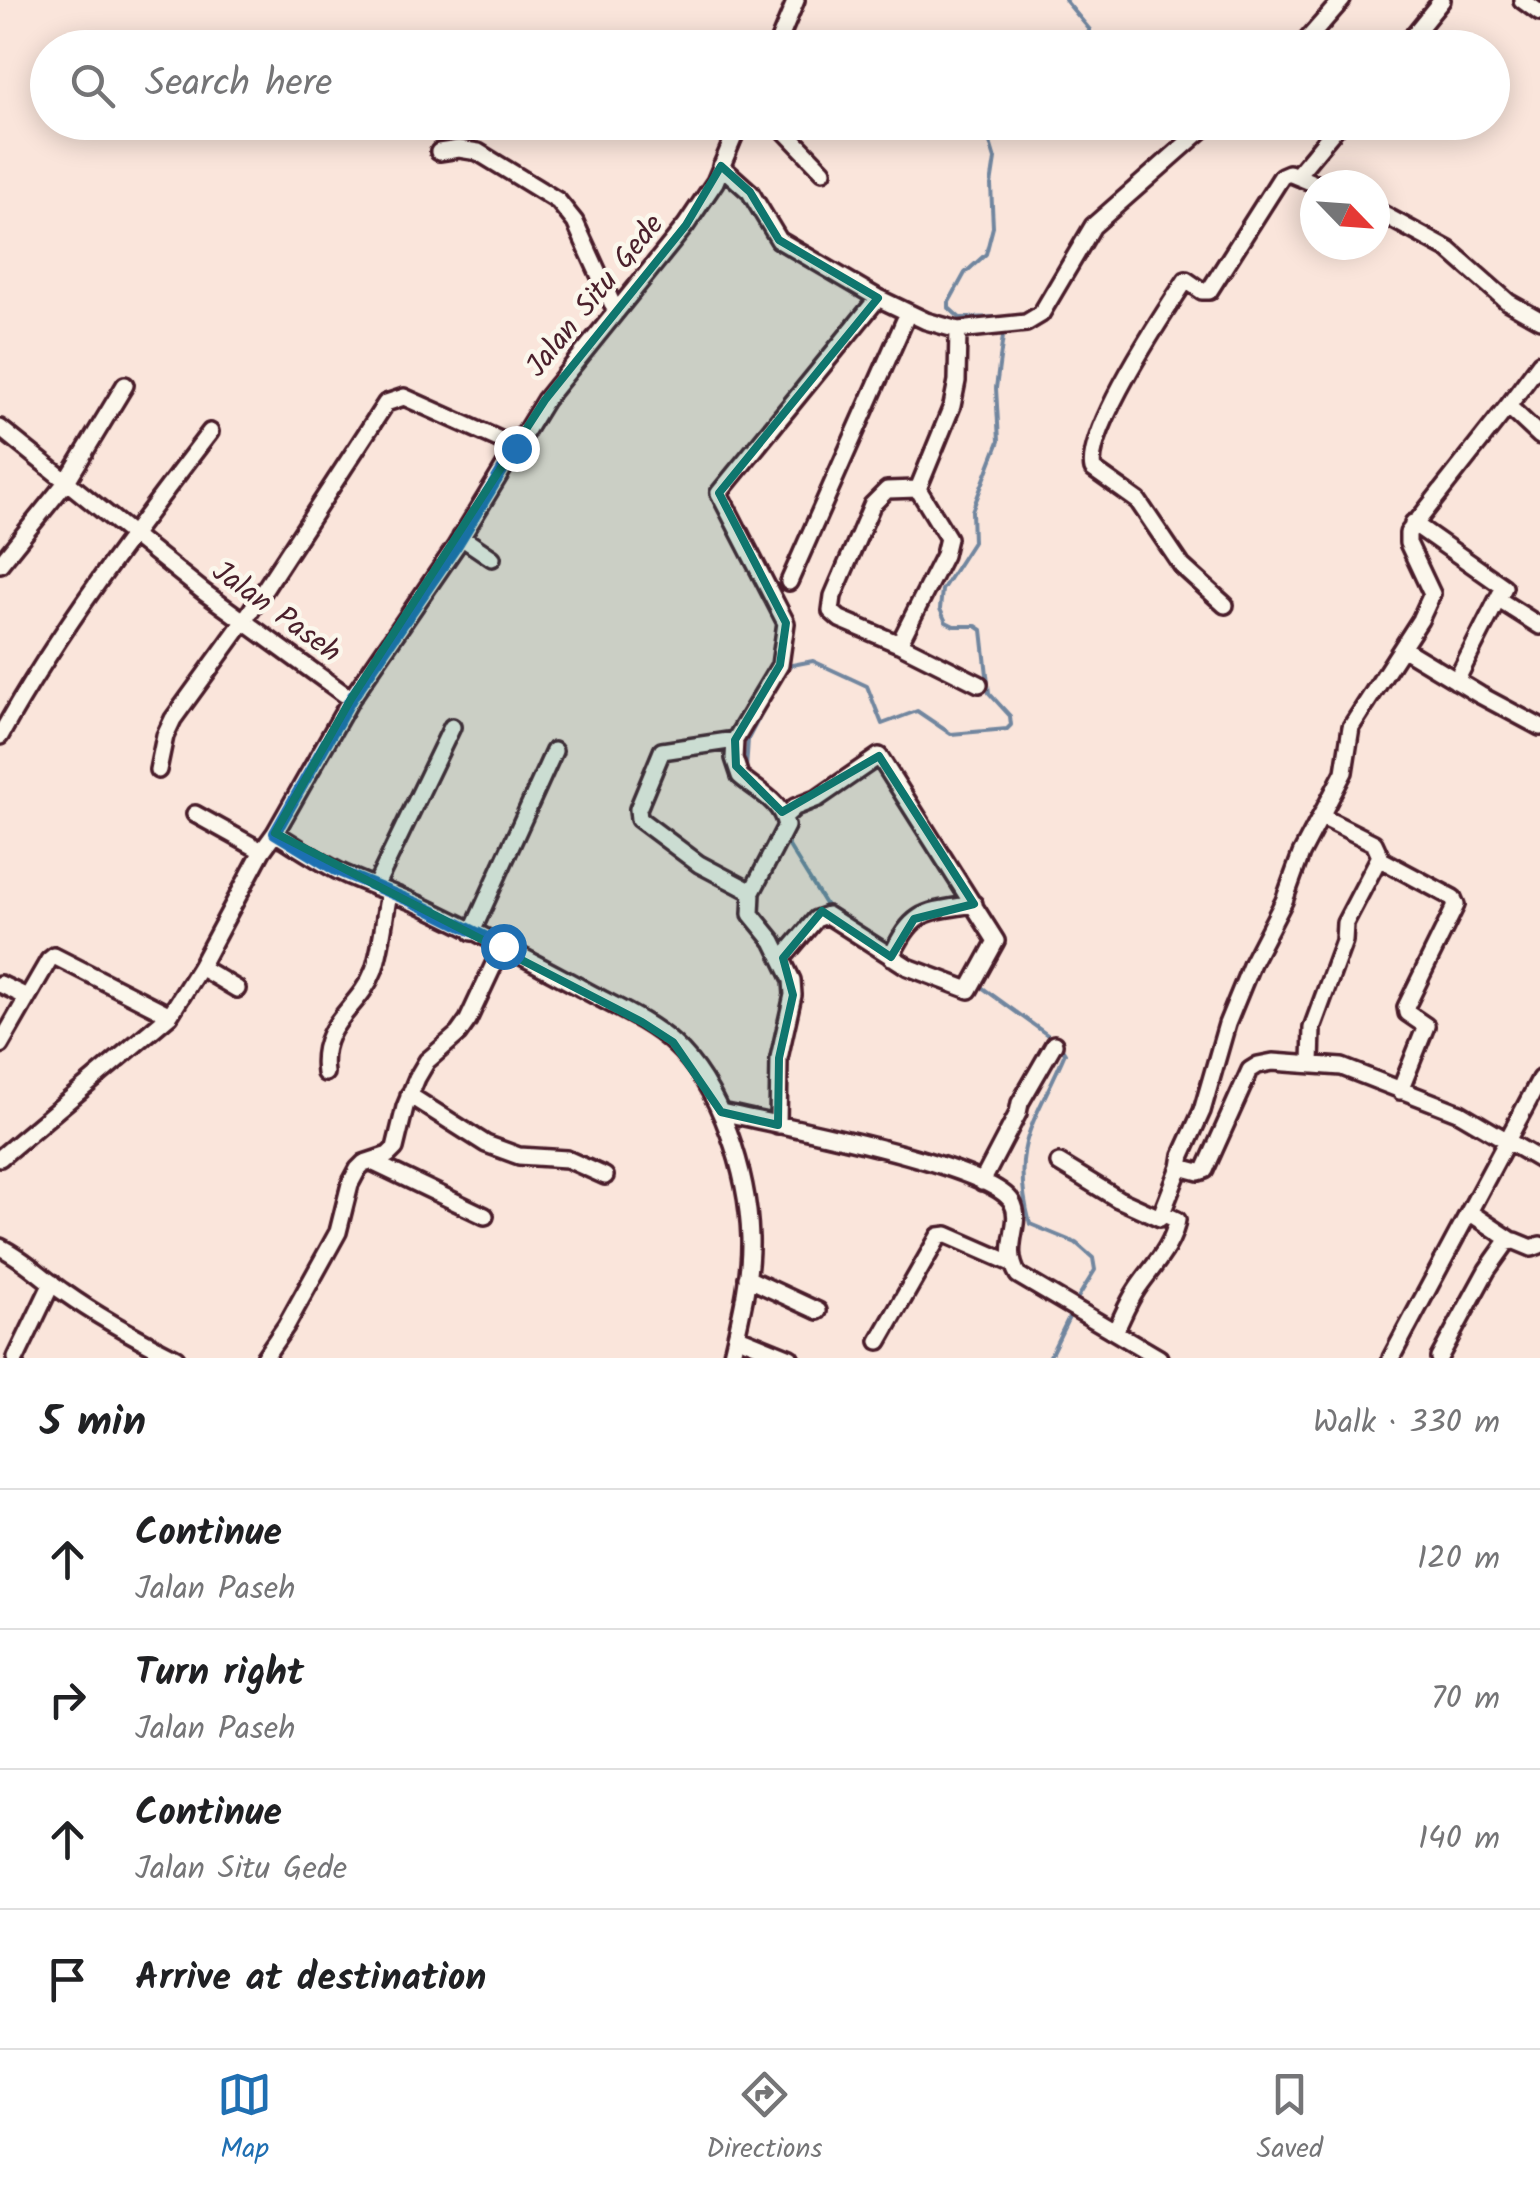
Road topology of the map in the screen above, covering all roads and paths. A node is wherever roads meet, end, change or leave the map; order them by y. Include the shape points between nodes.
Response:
1 (796, 0) edge
2 (1342, 0) edge
3 (1442, 0) edge
4 (1522, 0) edge
5 (1540, 13) edge
6 (784, 30) edge
7 (1316, 30) edge
8 (1418, 30) edge
9 (732, 140) edge
10 (793, 140) edge
11 (1191, 140) edge
12 (1326, 140) edge
13 (440, 152) dead end
14 (721, 166) junction
15 (823, 171) dead end
16 (1297, 175) junction
17 (1300, 176) edge
18 (1390, 218) edge
19 (878, 298) junction
20 (616, 312) junction
21 (908, 313) junction
22 (1540, 320) edge
23 (958, 330) junction
24 (1540, 363) edge
25 (125, 385) dead end
26 (1508, 406) junction
27 (0, 428) edge
28 (210, 432) dead end
29 (1540, 436) edge
30 (516, 448) junction
31 (67, 481) junction
32 (918, 489) junction
33 (1413, 523) junction
34 (131, 535) junction
35 (461, 537) junction
36 (492, 558) dead end
37 (0, 564) edge
38 (790, 582) dead end
39 (1498, 600) junction
40 (1225, 606) dead end
41 (244, 620) junction
42 (1540, 626) edge
43 (899, 644) junction
44 (1402, 648) junction
45 (1456, 681) junction
46 (979, 684) dead end
47 (351, 699) junction
48 (1540, 726) edge
49 (452, 727) dead end
50 (0, 736) edge
51 (735, 740) junction
52 (554, 750) dead end
53 (158, 770) dead end
54 (787, 813) junction
55 (195, 814) dead end
56 (1322, 817) junction
57 (275, 833) junction
58 (262, 851) junction
59 (1380, 858) junction
60 (382, 890) junction
61 (752, 892) junction
62 (974, 904) junction
63 (472, 932) junction
64 (503, 946) junction
65 (893, 953) junction
66 (782, 958) junction
67 (200, 967) junction
68 (0, 984) edge
69 (237, 990) dead end
70 (26, 997) junction
71 (0, 1008) edge
72 (170, 1015) junction
73 (16, 1016) junction
74 (1054, 1044) dead end
75 (0, 1046) edge
76 (1310, 1063) junction
77 (325, 1072) dead end
78 (1540, 1078) edge
79 (1400, 1091) junction
80 (410, 1094) junction
81 (721, 1112) junction
82 (778, 1125) junction
83 (1507, 1141) junction
84 (0, 1158) edge
85 (1540, 1160) edge
86 (370, 1161) junction
87 (1059, 1163) dead end
88 (1180, 1167) junction
89 (605, 1176) dead end
90 (982, 1182) junction
91 (1469, 1212) junction
92 (1164, 1214) junction
93 (485, 1216) dead end
94 (1510, 1240) junction
95 (1540, 1245) edge
96 (0, 1246) edge
97 (1011, 1263) junction
98 (747, 1278) junction
99 (52, 1284) junction
100 (818, 1311) dead end
101 (1115, 1332) junction
102 (736, 1336) junction
103 (878, 1341) dead end
104 (16, 1358) edge
105 (176, 1358) edge
106 (264, 1358) edge
107 (731, 1358) edge
108 (790, 1358) edge
109 (1159, 1358) edge
110 (1390, 1358) edge
111 (1439, 1358) edge

1 - 6 street
2 - 7 street
3 - 8 street
4 - 5 street
9 - 14 street, Jalan Situ Gede
10 - 15 street
11 - 23 street via 1093,226 1042,314 1026,323
12 - 16 street
13 - 20 street via 478,152 558,201 575,222
14 - 19 street via 750,192 779,240
14 - 20 street, Jalan Situ Gede via 686,225
16 - 17 street
16 - 40 street via 1282,176 1209,290 1186,280 1129,372 1090,460 1092,470 1138,500 1182,566
18 - 22 street via 1449,250 1508,302
19 - 21 street
19 - 51 street via 718,493 786,623 780,665
20 - 30 street, Jalan Situ Gede via 545,400
21 - 23 street
21 - 38 street
23 - 32 street via 952,406
24 - 26 street
25 - 31 street
26 - 29 street
26 - 33 street
27 - 31 street, Jalan Paseh
28 - 34 street
30 - 35 street, Jalan Situ Gede
30 - 41 street via 404,397 391,399
31 - 34 street, Jalan Paseh
31 - 37 street
32 - 43 street via 948,538
32 - 43 street via 887,490 872,505 831,611
33 - 39 street via 1503,585
33 - 44 street via 1408,544 1432,594
34 - 41 street, Jalan Paseh
34 - 50 street
35 - 36 street
35 - 47 street, Jalan Situ Gede
39 - 42 street
39 - 45 street
41 - 47 street, Jalan Paseh
41 - 53 street via 173,720
43 - 46 street
44 - 45 street
44 - 56 street via 1352,727 1344,772
45 - 48 street
47 - 57 street, Jalan Paseh
49 - 60 street
51 - 54 street via 740,776
51 - 61 street via 662,750 639,820
52 - 63 street
54 - 61 street via 784,834
54 - 62 street via 879,756
55 - 58 street
56 - 59 street via 1374,843
56 - 88 street via 1234,1009
57 - 58 street, Jalan Paseh
57 - 60 street
58 - 67 street, Jalan Paseh
59 - 76 street via 1344,927 1312,1028
59 - 79 street via 1456,905 1406,1007 1426,1026
60 - 63 street
60 - 77 street via 372,975 327,1040
61 - 66 street via 751,914
62 - 65 street via 914,919
62 - 65 street via 996,941 969,990 931,978
63 - 64 street
64 - 80 street via 468,1020 427,1061
64 - 81 street via 672,1042
65 - 66 street via 824,915
66 - 82 street via 792,996 779,1058
67 - 69 street
67 - 72 street, Jalan Paseh
68 - 70 street
70 - 72 street via 54,956
70 - 73 street
71 - 73 street
72 - 84 street, Jalan Paseh
73 - 75 street
74 - 90 street
76 - 79 street via 1342,1067
76 - 88 street via 1272,1062 1250,1070 1206,1170
78 - 83 street
79 - 83 street via 1460,1113
80 - 86 street via 395,1148
80 - 89 street via 486,1144 519,1156 567,1159
81 - 82 street
81 - 98 street via 748,1215
82 - 90 street via 932,1161
83 - 85 street
83 - 91 street
86 - 93 street
86 - 106 street via 358,1169 338,1232
87 - 92 street via 1156,1219
88 - 92 street
90 - 97 street via 1005,1193 1016,1210
91 - 94 street
91 - 110 street
92 - 101 street via 1176,1220 1176,1229
94 - 95 street
94 - 111 street
96 - 99 street
97 - 101 street via 1018,1275
97 - 103 street via 943,1234
98 - 100 street
98 - 102 street
99 - 104 street
99 - 105 street
101 - 109 street
102 - 107 street
102 - 108 street

